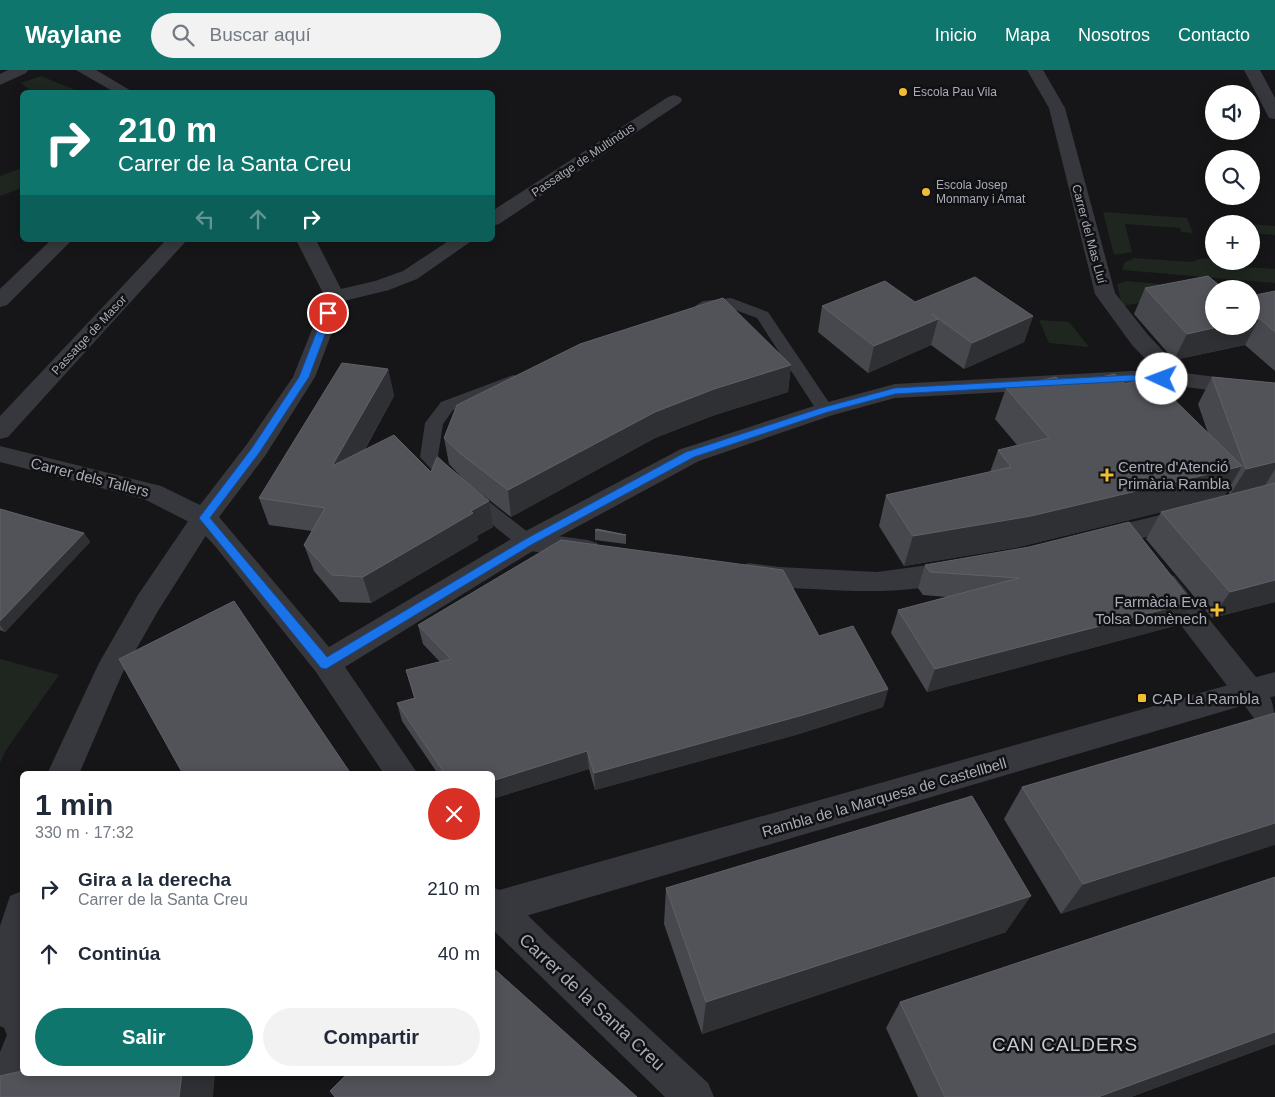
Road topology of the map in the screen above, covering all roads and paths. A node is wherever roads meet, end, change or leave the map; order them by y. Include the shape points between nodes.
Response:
1 (20, 70) edge
2 (84, 70) edge
3 (1036, 70) edge
4 (1252, 70) edge
5 (0, 80) edge
6 (121, 90) edge
7 (674, 100) dead end
8 (1275, 114) edge
9 (495, 218) edge
10 (60, 242) edge
11 (175, 242) edge
12 (307, 242) edge
13 (460, 242) edge
14 (335, 297) junction
15 (0, 301) edge
16 (688, 312) edge
17 (530, 373) edge
18 (1177, 379) junction
19 (1275, 392) edge
20 (825, 410) junction
21 (0, 431) edge
22 (0, 454) edge
23 (1208, 512) edge
24 (204, 518) junction
25 (1124, 533) junction
26 (528, 542) junction
27 (1076, 545) edge
28 (612, 553) edge
29 (984, 566) edge
30 (724, 568) edge
31 (326, 664) junction
32 (1262, 687) edge
33 (1275, 722) edge
34 (64, 771) edge
35 (400, 771) edge
36 (495, 907) edge
37 (495, 908) edge
38 (20, 917) edge
39 (0, 1002) edge
40 (0, 1007) edge
41 (20, 1022) edge
42 (20, 1052) edge
43 (0, 1084) edge
44 (694, 1097) edge

1 - 5 street
2 - 6 street
3 - 18 street, Carrer del Mas Lluí via 1057,108 1105,294 1140,340
4 - 8 street
7 - 9 street, Passatge de Multindus
10 - 15 street
11 - 21 street, Passatge de Masor
12 - 14 street
13 - 14 street via 410,275 382,286
14 - 24 street via 304,377 256,450
16 - 20 lane via 706,304 731,303 763,315
17 - 26 lane via 447,406 434,423 429,457 458,487
18 - 19 street
18 - 20 street via 1131,378 895,391
20 - 26 street via 690,455
22 - 24 street, Carrer dels Tallers via 152,492
23 - 25 street
24 - 31 street, Carrer dels Tallers via 224,538
24 - 34 street via 148,603 109,671
25 - 27 street
25 - 32 street
26 - 28 street
26 - 31 street
29 - 30 street via 877,582 779,577
31 - 35 street
32 - 33 street
32 - 36 street, Rambla de la Marquesa de Castellbell
37 - 44 street, Carrer de la Santa Creu
38 - 39 street
40 - 41 street via 17,1015
42 - 43 street via 16,1064

